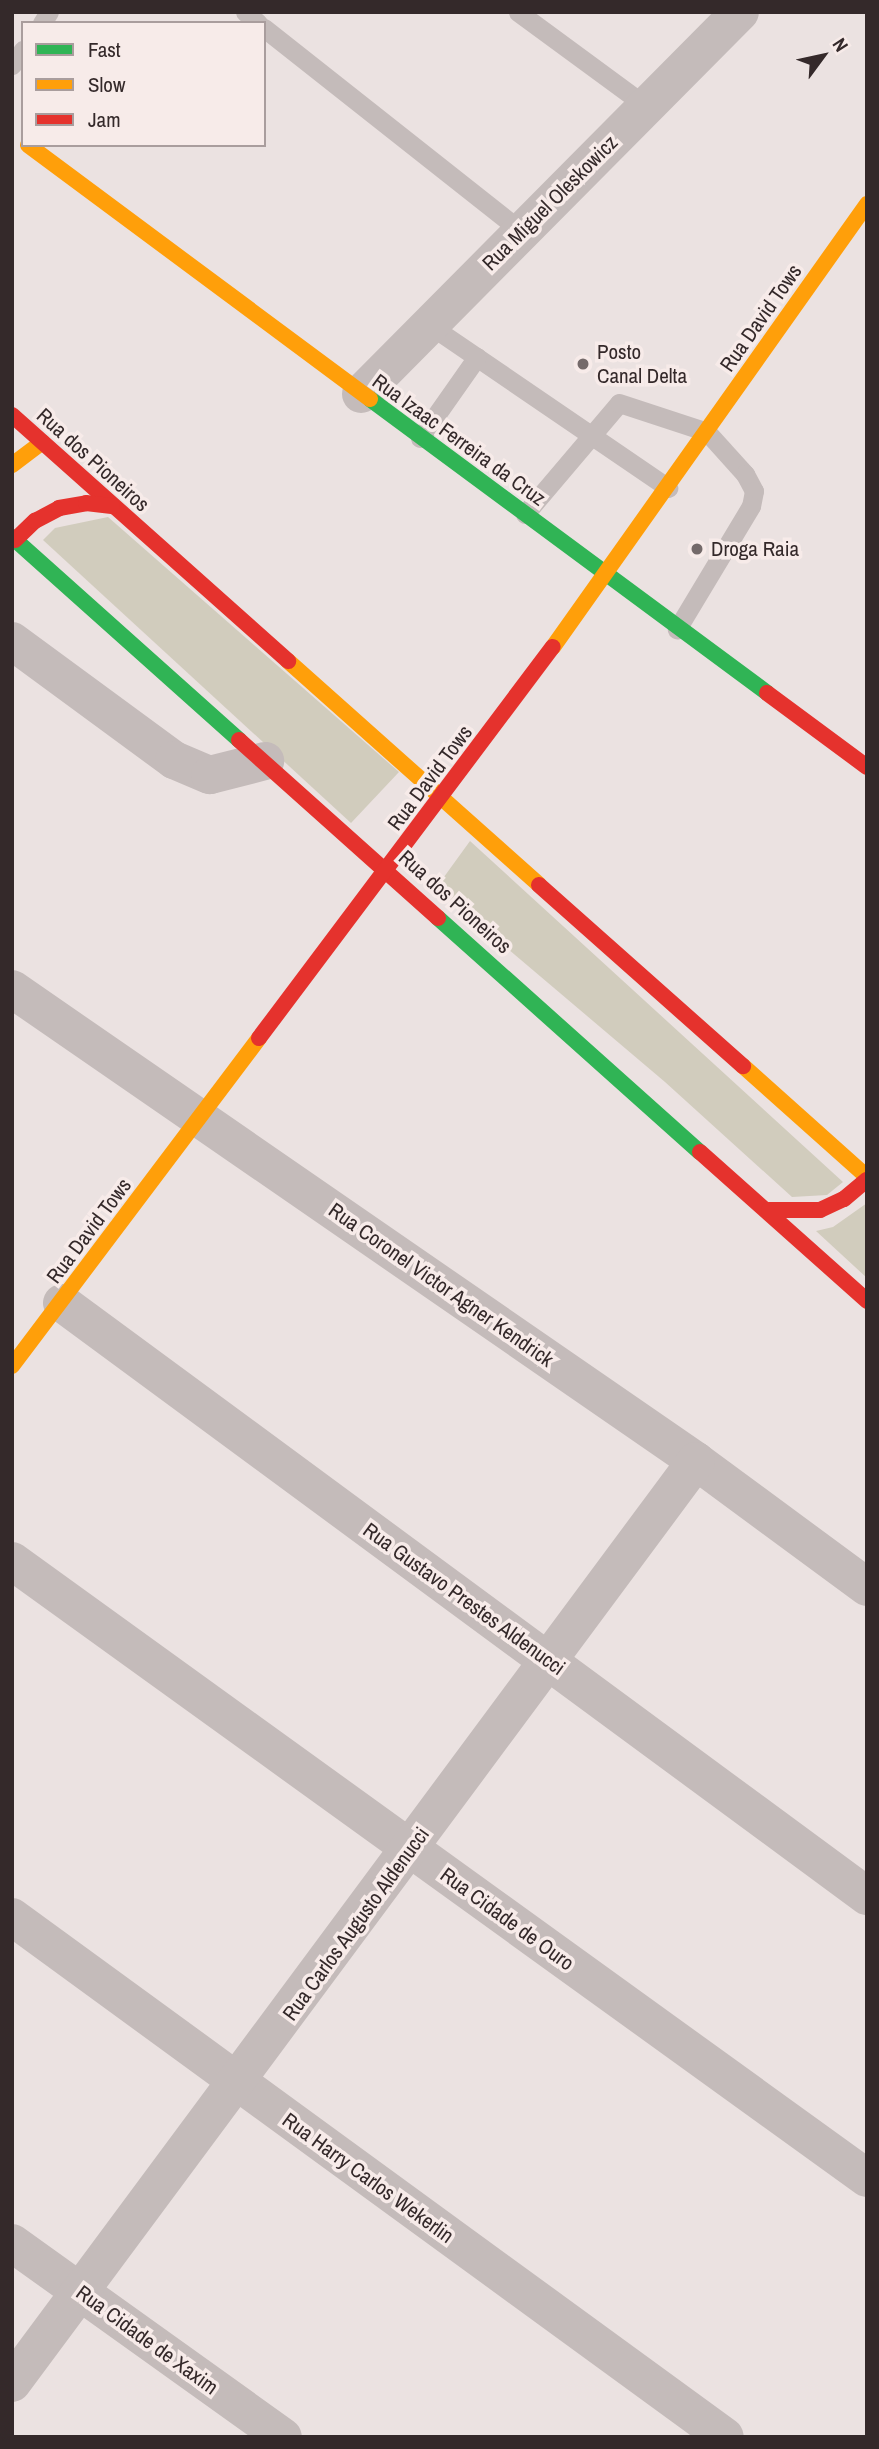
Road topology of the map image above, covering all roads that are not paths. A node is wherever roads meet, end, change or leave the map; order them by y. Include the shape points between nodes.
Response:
1 (517, 12) edge
2 (740, 12) edge
3 (266, 30) edge
4 (646, 106) junction
5 (31, 147) edge
6 (867, 204) edge
7 (522, 232) junction
8 (428, 324) junction
9 (477, 357) junction
10 (361, 394) junction
11 (12, 415) edge
12 (707, 432) junction
13 (420, 438) junction
14 (591, 438) junction
15 (42, 442) junction
16 (12, 465) edge
17 (668, 488) junction
18 (112, 506) junction
19 (525, 514) junction
20 (14, 538) edge
21 (606, 576) junction
22 (677, 629) junction
23 (12, 641) edge
24 (265, 761) junction
25 (867, 767) edge
26 (443, 797) junction
27 (387, 869) junction
28 (12, 989) edge
29 (202, 1120) junction
30 (867, 1179) edge
31 (769, 1210) junction
32 (867, 1301) edge
33 (62, 1303) junction
34 (12, 1366) edge
35 (696, 1461) junction
36 (12, 1561) edge
37 (867, 1587) edge
38 (547, 1660) junction
39 (411, 1849) junction
40 (867, 1896) edge
41 (12, 1917) edge
42 (238, 2084) junction
43 (867, 2178) edge
44 (12, 2243) edge
45 (82, 2293) junction
46 (12, 2383) edge
47 (283, 2437) edge
48 (725, 2437) edge

1 - 4 lane
2 - 4 street, Rua Miguel Oleskowicz
3 - 7 lane
4 - 7 street, Rua Miguel Oleskowicz
5 - 10 main road, Rua Izaac Ferreira da Cruz
6 - 12 main road, Rua David Tows
7 - 8 street, Rua Miguel Oleskowicz
8 - 9 lane
8 - 10 street, Rua Miguel Oleskowicz
9 - 13 lane
9 - 14 lane
10 - 13 main road, Rua Izaac Ferreira da Cruz
11 - 15 main road, Rua dos Pioneiros
12 - 14 lane via 619,403
12 - 17 main road, Rua David Tows
12 - 22 lane via 746,474 754,491 751,506
13 - 19 main road, Rua Izaac Ferreira da Cruz
14 - 17 lane
14 - 19 lane
15 - 16 main road
15 - 18 main road, Rua dos Pioneiros
17 - 21 main road, Rua David Tows
18 - 20 main road via 86,503 60,508
18 - 26 main road, Rua dos Pioneiros
19 - 21 main road, Rua Izaac Ferreira da Cruz
20 - 24 main road, Rua dos Pioneiros
21 - 22 main road, Rua Izaac Ferreira da Cruz
21 - 26 main road, Rua David Tows
22 - 25 main road, Rua Izaac Ferreira da Cruz
23 - 24 street via 174,760 210,775
24 - 27 main road, Rua dos Pioneiros
26 - 27 main road, Rua David Tows
26 - 30 main road, Rua dos Pioneiros
27 - 29 main road, Rua David Tows
27 - 31 main road, Rua dos Pioneiros
28 - 29 street, Rua Coronel Victor Agner Kendrick
29 - 33 main road, Rua David Tows
29 - 35 street, Rua Coronel Victor Agner Kendrick
30 - 31 main road via 844,1199 820,1210
31 - 32 main road, Rua dos Pioneiros
33 - 34 main road, Rua David Tows
33 - 38 street, Rua Gustavo Prestes Aldenucci
35 - 37 street, Rua Coronel Victor Agner Kendrick
35 - 38 street, Rua Carlos Augusto Aldenucci
36 - 39 street, Rua Cidade de Ouro
38 - 39 street, Rua Carlos Augusto Aldenucci
38 - 40 street, Rua Gustavo Prestes Aldenucci
39 - 42 street, Rua Carlos Augusto Aldenucci
39 - 43 street, Rua Cidade de Ouro
41 - 42 street, Rua Harry Carlos Wekerlin
42 - 45 street, Rua Carlos Augusto Aldenucci
42 - 48 street, Rua Harry Carlos Wekerlin
44 - 45 street, Rua Cidade de Xaxim
45 - 46 street, Rua Carlos Augusto Aldenucci
45 - 47 street, Rua Cidade de Xaxim

